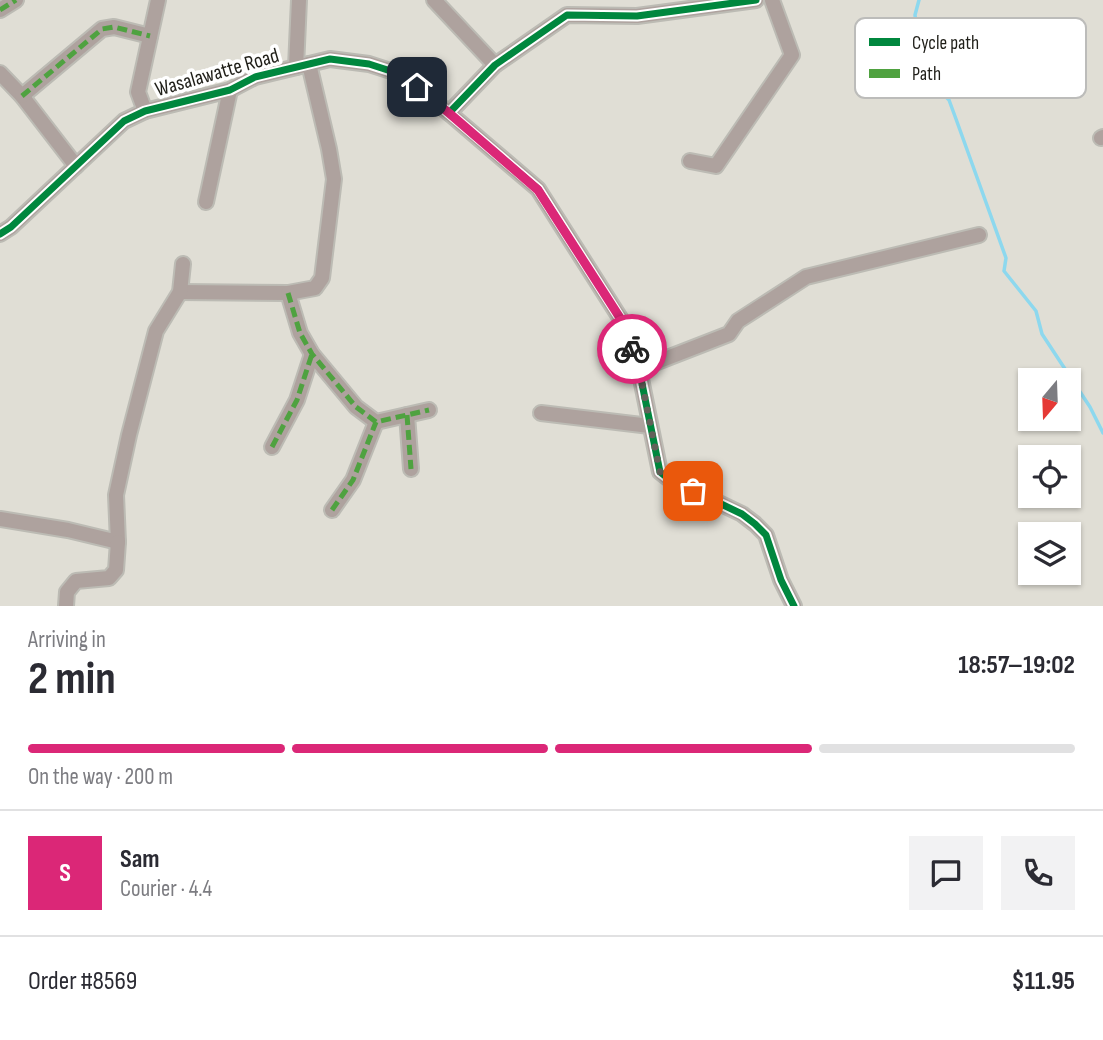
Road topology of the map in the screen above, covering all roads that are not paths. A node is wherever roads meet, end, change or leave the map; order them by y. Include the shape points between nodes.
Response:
1 (16, 0) edge
2 (158, 0) edge
3 (299, 0) edge
4 (434, 0) edge
5 (756, 0) edge
6 (772, 0) edge
7 (0, 10) edge
8 (150, 36) junction
9 (495, 65) junction
10 (302, 66) junction
11 (0, 74) edge
12 (230, 90) junction
13 (22, 96) junction
14 (145, 111) junction
15 (449, 113) junction
16 (690, 160) dead end
17 (76, 166) junction
18 (206, 202) dead end
19 (0, 234) edge
20 (979, 234) dead end
21 (183, 264) dead end
22 (180, 292) junction
23 (288, 293) junction
24 (312, 354) junction
25 (639, 369) junction
26 (429, 411) dead end
27 (541, 414) dead end
28 (407, 415) junction
29 (376, 422) junction
30 (650, 426) junction
31 (272, 447) dead end
32 (411, 469) dead end
33 (332, 510) dead end
34 (0, 519) edge
35 (118, 542) junction
36 (66, 606) edge
37 (794, 606) edge

1 - 7 street
2 - 8 street
3 - 10 street
4 - 9 street
5 - 9 street via 638,16 567,15
6 - 16 street via 792,55 716,166
8 - 13 street via 114,27 102,29
8 - 14 street via 138,92
9 - 15 street
10 - 12 street, Wasalawatte Road via 255,77
10 - 15 street, Wasalawatte Road via 330,59 369,64 400,74
10 - 23 street via 334,179 322,278 314,288
11 - 13 street
12 - 14 street, Wasalawatte Road
12 - 18 street
13 - 17 street
14 - 17 street, Wasalawatte Road via 124,121
15 - 25 street, Wasalawatte Road via 538,190 622,321
17 - 19 street, Wasalawatte Road
20 - 25 street via 806,276 738,321 729,334
21 - 22 street
22 - 23 street
22 - 35 street via 156,331 129,435 117,495
23 - 24 street
24 - 29 street via 356,407
24 - 31 street via 298,400
25 - 30 street, Wasalawatte Road
26 - 28 street
27 - 30 street
28 - 29 street
28 - 32 street
29 - 33 street via 353,480
30 - 37 street, Wasalawatte Road via 660,472 742,514 766,536
34 - 35 street
35 - 36 street via 116,570 108,578 76,581 67,592

